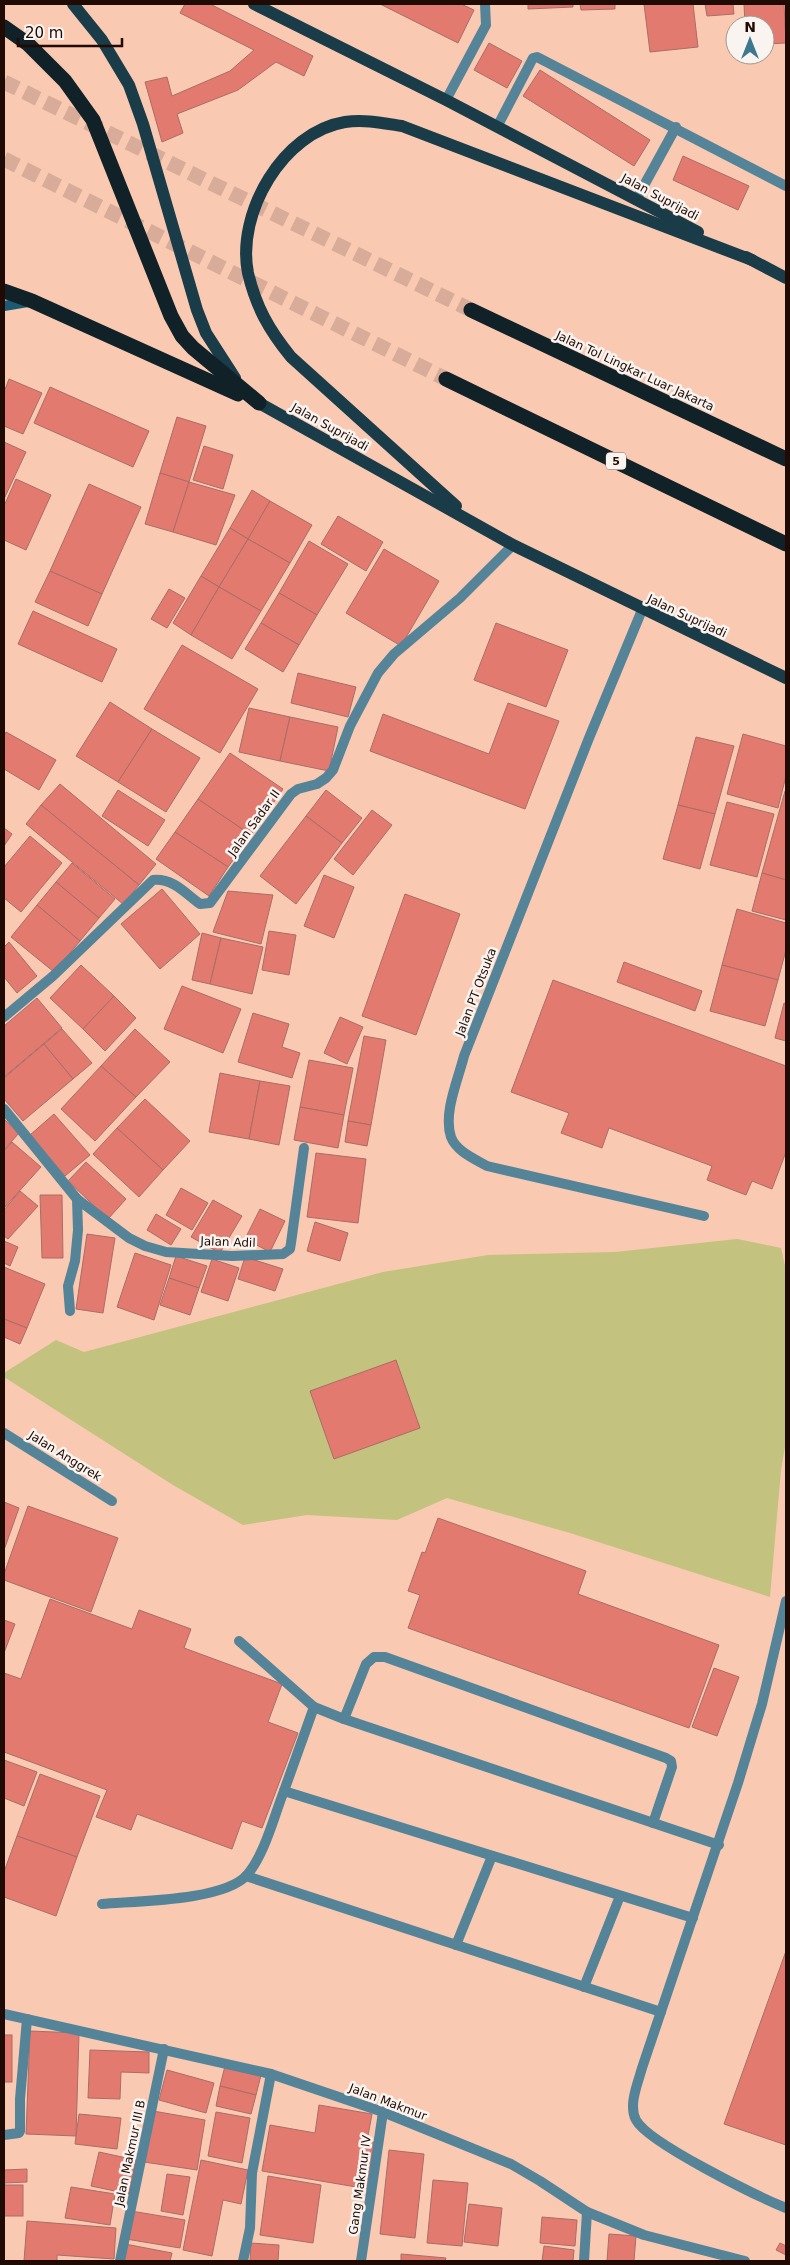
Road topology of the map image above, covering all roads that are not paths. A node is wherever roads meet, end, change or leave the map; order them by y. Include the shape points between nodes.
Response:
1 (73, 4) edge
2 (254, 4) edge
3 (485, 4) edge
4 (4, 27) edge
5 (446, 100) junction
6 (497, 127) junction
7 (676, 127) junction
8 (786, 186) edge
9 (636, 200) junction
10 (752, 260) junction
11 (786, 278) edge
12 (4, 291) edge
13 (32, 301) junction
14 (4, 306) edge
15 (471, 310) tunnel mouth
16 (446, 379) tunnel mouth
17 (259, 403) junction
18 (786, 459) edge
19 (472, 521) junction
20 (786, 544) edge
21 (512, 546) junction
22 (642, 610) junction
23 (786, 678) edge
24 (4, 1017) edge
25 (4, 1109) edge
26 (304, 1148) dead end
27 (78, 1199) junction
28 (704, 1216) dead end
29 (70, 1312) dead end
30 (4, 1433) edge
31 (112, 1501) dead end
32 (786, 1601) edge
33 (239, 1642) dead end
34 (314, 1706) junction
35 (344, 1719) junction
36 (284, 1791) junction
37 (653, 1824) junction
38 (719, 1845) junction
39 (492, 1856) junction
40 (246, 1876) junction
41 (620, 1896) junction
42 (102, 1904) dead end
43 (694, 1918) junction
44 (456, 1945) junction
45 (584, 1987) junction
46 (661, 2012) junction
47 (4, 2014) edge
48 (27, 2019) junction
49 (164, 2049) junction
50 (271, 2074) junction
51 (383, 2112) junction
52 (4, 2135) edge
53 (786, 2208) edge
54 (587, 2212) junction
55 (120, 2261) edge
56 (243, 2261) edge
57 (361, 2261) edge
58 (584, 2261) edge
59 (743, 2261) edge

1 - 17 main road, Jalan Suprijadi via 102,40 129,85 206,333 230,373
2 - 5 main road, Jalan Suprijadi
3 - 5 street via 486,25
4 - 17 highway via 28,44 65,81 93,120 171,316 182,336
5 - 6 main road, Jalan Suprijadi
6 - 7 street via 533,58 537,57
6 - 9 main road, Jalan Suprijadi
7 - 8 street
7 - 9 street
9 - 10 main road, Jalan Suprijadi
10 - 11 main road, Jalan Suprijadi
10 - 19 main road via 402,126 374,121 345,122 321,129 300,142 278,164 264,187 252,218 246,248 256,302 271,332 291,357
12 - 13 highway
13 - 14 street
13 - 17 highway
15 - 18 highway, Jalan Tol Lingkar Luar Jakarta
16 - 20 highway, 5
17 - 19 main road, Jalan Suprijadi
19 - 21 main road, Jalan Suprijadi
21 - 22 main road, Jalan Suprijadi
21 - 24 street, Jalan Sadar II via 460,598 394,654 378,673 350,726 333,770 317,784 291,794 210,903 200,904 172,882 153,880 53,976
22 - 23 main road, Jalan Suprijadi
22 - 28 street, Jalan PT Otsuka via 464,1056 451,1106 450,1124 452,1138 463,1152 487,1166
25 - 27 street, Jalan Adil
26 - 27 street, Jalan Adil via 290,1249 283,1254 232,1256 166,1252 129,1238
27 - 29 street via 75,1261 68,1286
30 - 31 street, Jalan Anggrek
32 - 38 street via 762,1704
33 - 34 street
34 - 35 street
34 - 36 street
35 - 37 street
35 - 37 street via 366,1664 374,1657 385,1657 671,1761 672,1767
36 - 39 street
36 - 40 street via 257,1861
37 - 38 street
38 - 43 street
39 - 41 street
39 - 44 street
40 - 42 street via 203,1895
40 - 44 street
41 - 43 street
41 - 45 street
43 - 46 street
44 - 45 street
45 - 46 street
46 - 53 street via 635,2091 635,2120 672,2149
47 - 48 street, Jalan Makmur
48 - 49 street, Jalan Makmur
48 - 52 street via 20,2131
49 - 50 street, Jalan Makmur
49 - 55 street, Jalan Makmur III B
50 - 51 street, Jalan Makmur
50 - 56 street via 252,2173 250,2228
51 - 54 street, Jalan Makmur via 511,2164
51 - 57 street, Gang Makmur IV
54 - 58 street
54 - 59 street, Jalan Makmur via 644,2235

